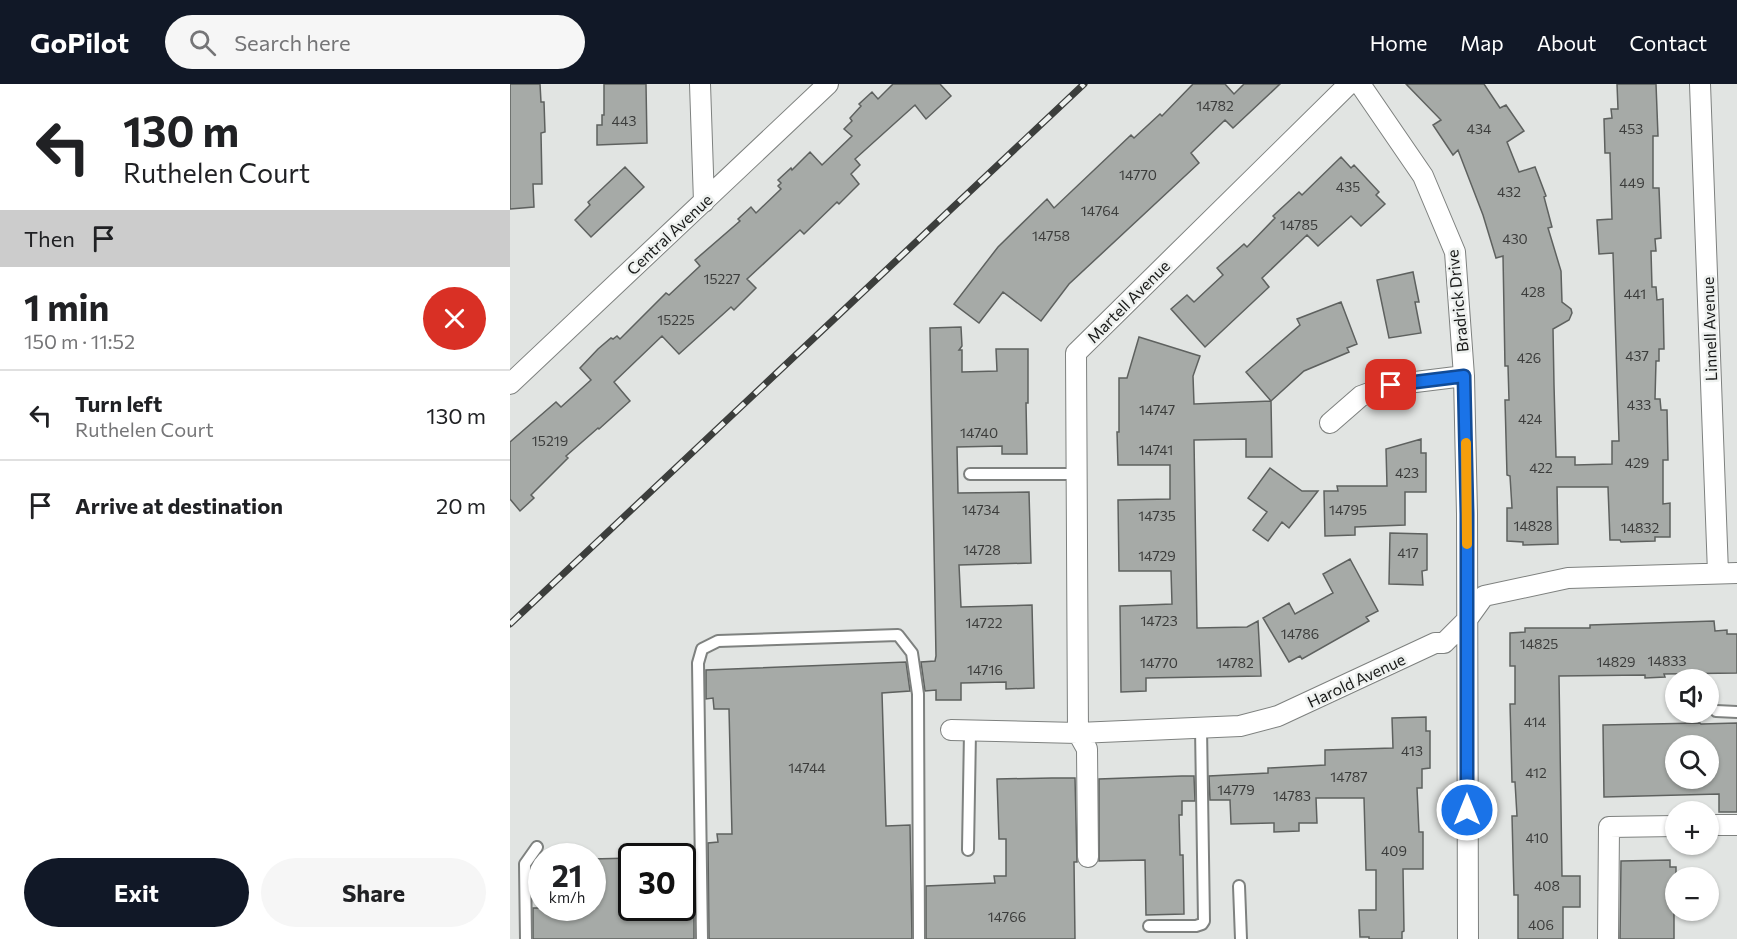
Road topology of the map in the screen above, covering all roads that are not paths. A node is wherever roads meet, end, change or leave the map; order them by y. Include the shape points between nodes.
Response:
1 (700, 84) edge
2 (828, 84) edge
3 (1349, 84) edge
4 (1360, 84) edge
5 (1700, 84) edge
6 (704, 201) junction
7 (1464, 376) junction
8 (510, 384) edge
9 (1330, 423) dead end
10 (970, 474) dead end
11 (1076, 474) junction
12 (1727, 573) edge
13 (1466, 621) junction
14 (1719, 711) edge
15 (1737, 712) edge
16 (1201, 728) junction
17 (961, 731) joint
18 (1078, 733) junction
19 (1719, 825) edge
20 (1737, 825) edge
21 (1665, 826) edge
22 (968, 850) dead end
23 (1088, 857) dead end
24 (528, 860) edge
25 (1239, 886) dead end
26 (1149, 926) dead end
27 (526, 939) edge
28 (702, 939) edge
29 (919, 939) edge
30 (1241, 939) edge
31 (1468, 939) edge
32 (1608, 939) edge

1 - 6 street
2 - 6 street, Central Avenue
3 - 11 street, Martell Avenue via 1076,353
4 - 7 street, Bradrick Drive via 1424,176 1455,252
5 - 12 street, Linnell Avenue
6 - 8 street, Central Avenue
7 - 9 street via 1391,385 1361,396
7 - 13 street, Bradrick Drive
10 - 11 lane
11 - 18 street, Martell Avenue
12 - 13 street, Harold Avenue via 1568,578 1484,596
13 - 16 street, Harold Avenue via 1444,643 1435,643 1278,716 1240,726
13 - 31 street, Bradrick Drive
14 - 15 lane
16 - 18 street, Harold Avenue
16 - 26 lane via 1204,921 1196,926
17 - 18 street, Harold Avenue
17 - 22 lane
18 - 23 street, Martell Avenue via 1087,749
19 - 20 street
21 - 32 street via 1609,827
24 - 27 lane
25 - 30 lane
28 - 29 lane via 698,663 702,649 718,641 898,635 912,653 918,694

